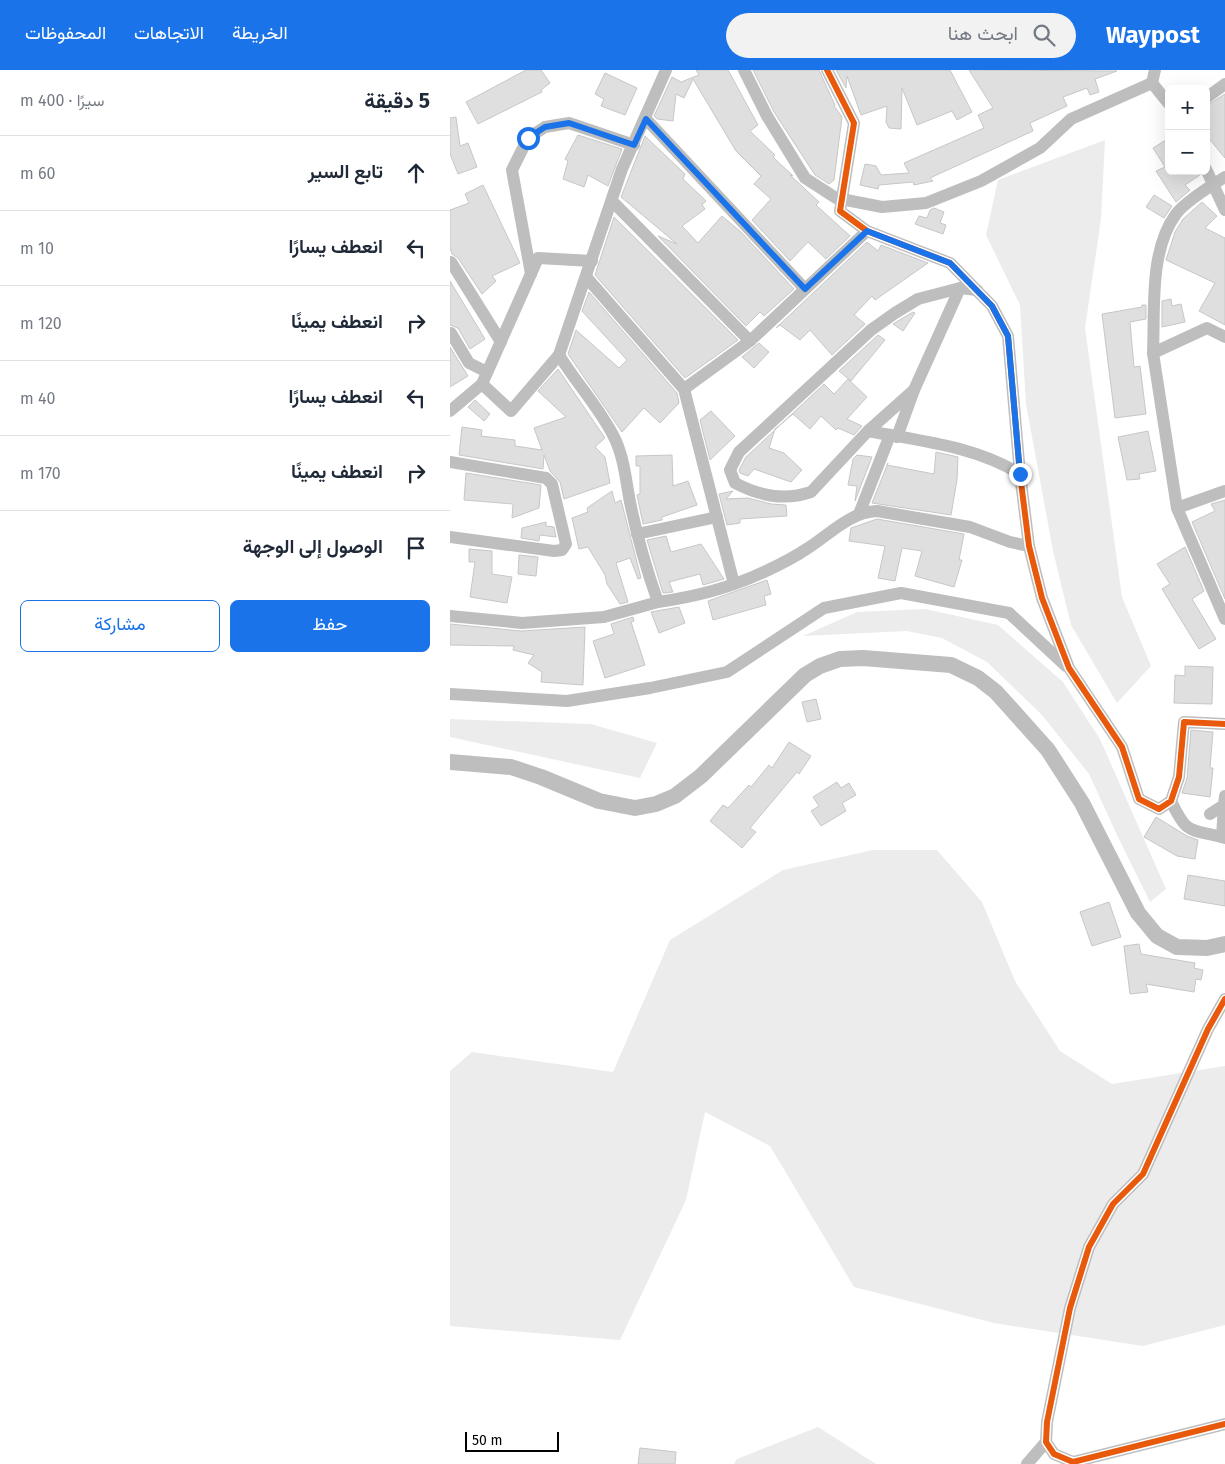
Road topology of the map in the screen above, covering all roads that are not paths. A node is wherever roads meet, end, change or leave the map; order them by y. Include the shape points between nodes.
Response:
1 (666, 70) edge
2 (744, 70) edge
3 (1155, 70) edge
4 (830, 71) edge
5 (1152, 83) junction
6 (1225, 84) edge
7 (1210, 95) edge
8 (1165, 99) edge
9 (646, 119) junction
10 (634, 145) junction
11 (1219, 180) edge
12 (842, 199) junction
13 (612, 201) junction
14 (1225, 210) edge
15 (867, 231) junction
16 (592, 261) junction
17 (451, 262) edge
18 (531, 274) junction
19 (587, 278) junction
20 (960, 288) junction
21 (805, 289) junction
22 (977, 290) junction
23 (451, 333) edge
24 (1225, 337) edge
25 (750, 341) junction
26 (501, 342) junction
27 (1153, 353) junction
28 (559, 355) junction
29 (485, 378) junction
30 (684, 388) junction
31 (914, 390) junction
32 (450, 411) edge
33 (868, 430) junction
34 (894, 436) junction
35 (450, 462) edge
36 (1020, 474) junction
37 (1225, 490) edge
38 (1177, 508) junction
39 (858, 514) junction
40 (717, 517) junction
41 (637, 534) junction
42 (450, 537) edge
43 (1029, 546) junction
44 (734, 584) junction
45 (658, 602) junction
46 (450, 616) edge
47 (1225, 619) edge
48 (1068, 668) junction
49 (450, 694) edge
50 (1225, 724) edge
51 (450, 762) edge
52 (1224, 800) edge
53 (1171, 801) junction
54 (1210, 814) dead end
55 (1223, 838) edge
56 (1225, 944) edge
57 (1225, 999) edge
58 (1225, 1424) edge
59 (1046, 1442) junction
60 (1027, 1464) edge

1 - 9 street
2 - 12 street via 767,116 805,178
3 - 5 street
4 - 12 street via 854,123
5 - 8 street
5 - 12 street via 1071,119 1040,148 981,181 926,203 882,207
6 - 7 street
9 - 10 street
9 - 21 street
10 - 13 street
10 - 18 street via 569,123 545,127 528,138 512,170
11 - 14 street
11 - 27 street via 1176,214 1158,254
12 - 15 street via 840,211
13 - 16 street
13 - 25 street
15 - 21 street
15 - 22 street via 950,263
16 - 18 street via 538,258
16 - 19 street
17 - 26 street
18 - 26 street
19 - 28 street
19 - 30 street
20 - 22 street
20 - 31 street
20 - 33 street via 918,299 871,330 738,452 730,470 735,483 747,489 772,497 799,496 811,492
21 - 25 street
22 - 36 street via 992,306 1008,336
23 - 29 street via 469,363
24 - 27 street via 1207,328
25 - 30 street
26 - 29 street
27 - 38 street
28 - 29 street via 511,411
28 - 41 street via 615,438
29 - 32 street
30 - 40 street
31 - 33 street
31 - 34 street
33 - 34 street
34 - 36 street via 991,458
34 - 39 street
35 - 42 street via 542,476 549,480 566,544 562,550 554,551
36 - 43 street
37 - 38 street
38 - 47 street
39 - 43 street via 877,511 970,526
39 - 44 street via 806,550
40 - 41 street
40 - 44 street
41 - 45 street
43 - 48 street via 1042,598
44 - 45 street via 695,597
45 - 46 street via 604,617 522,623
48 - 49 street via 1010,613 902,593 824,608 727,672 567,701
48 - 53 street via 1122,747 1139,799 1159,809
50 - 53 street via 1184,722 1179,777
51 - 56 main road via 511,767 599,801 635,808 656,804 675,796 701,776 805,675 820,666 840,659 862,658 952,665 978,678 996,692 1048,750 1082,803 1138,913 1157,936 1177,947 1207,948
52 - 54 street
52 - 55 street
53 - 55 street via 1182,825
57 - 59 street via 1143,1174 1113,1204 1089,1247 1070,1308 1047,1422
58 - 59 street via 1072,1462 1054,1454
59 - 60 street

